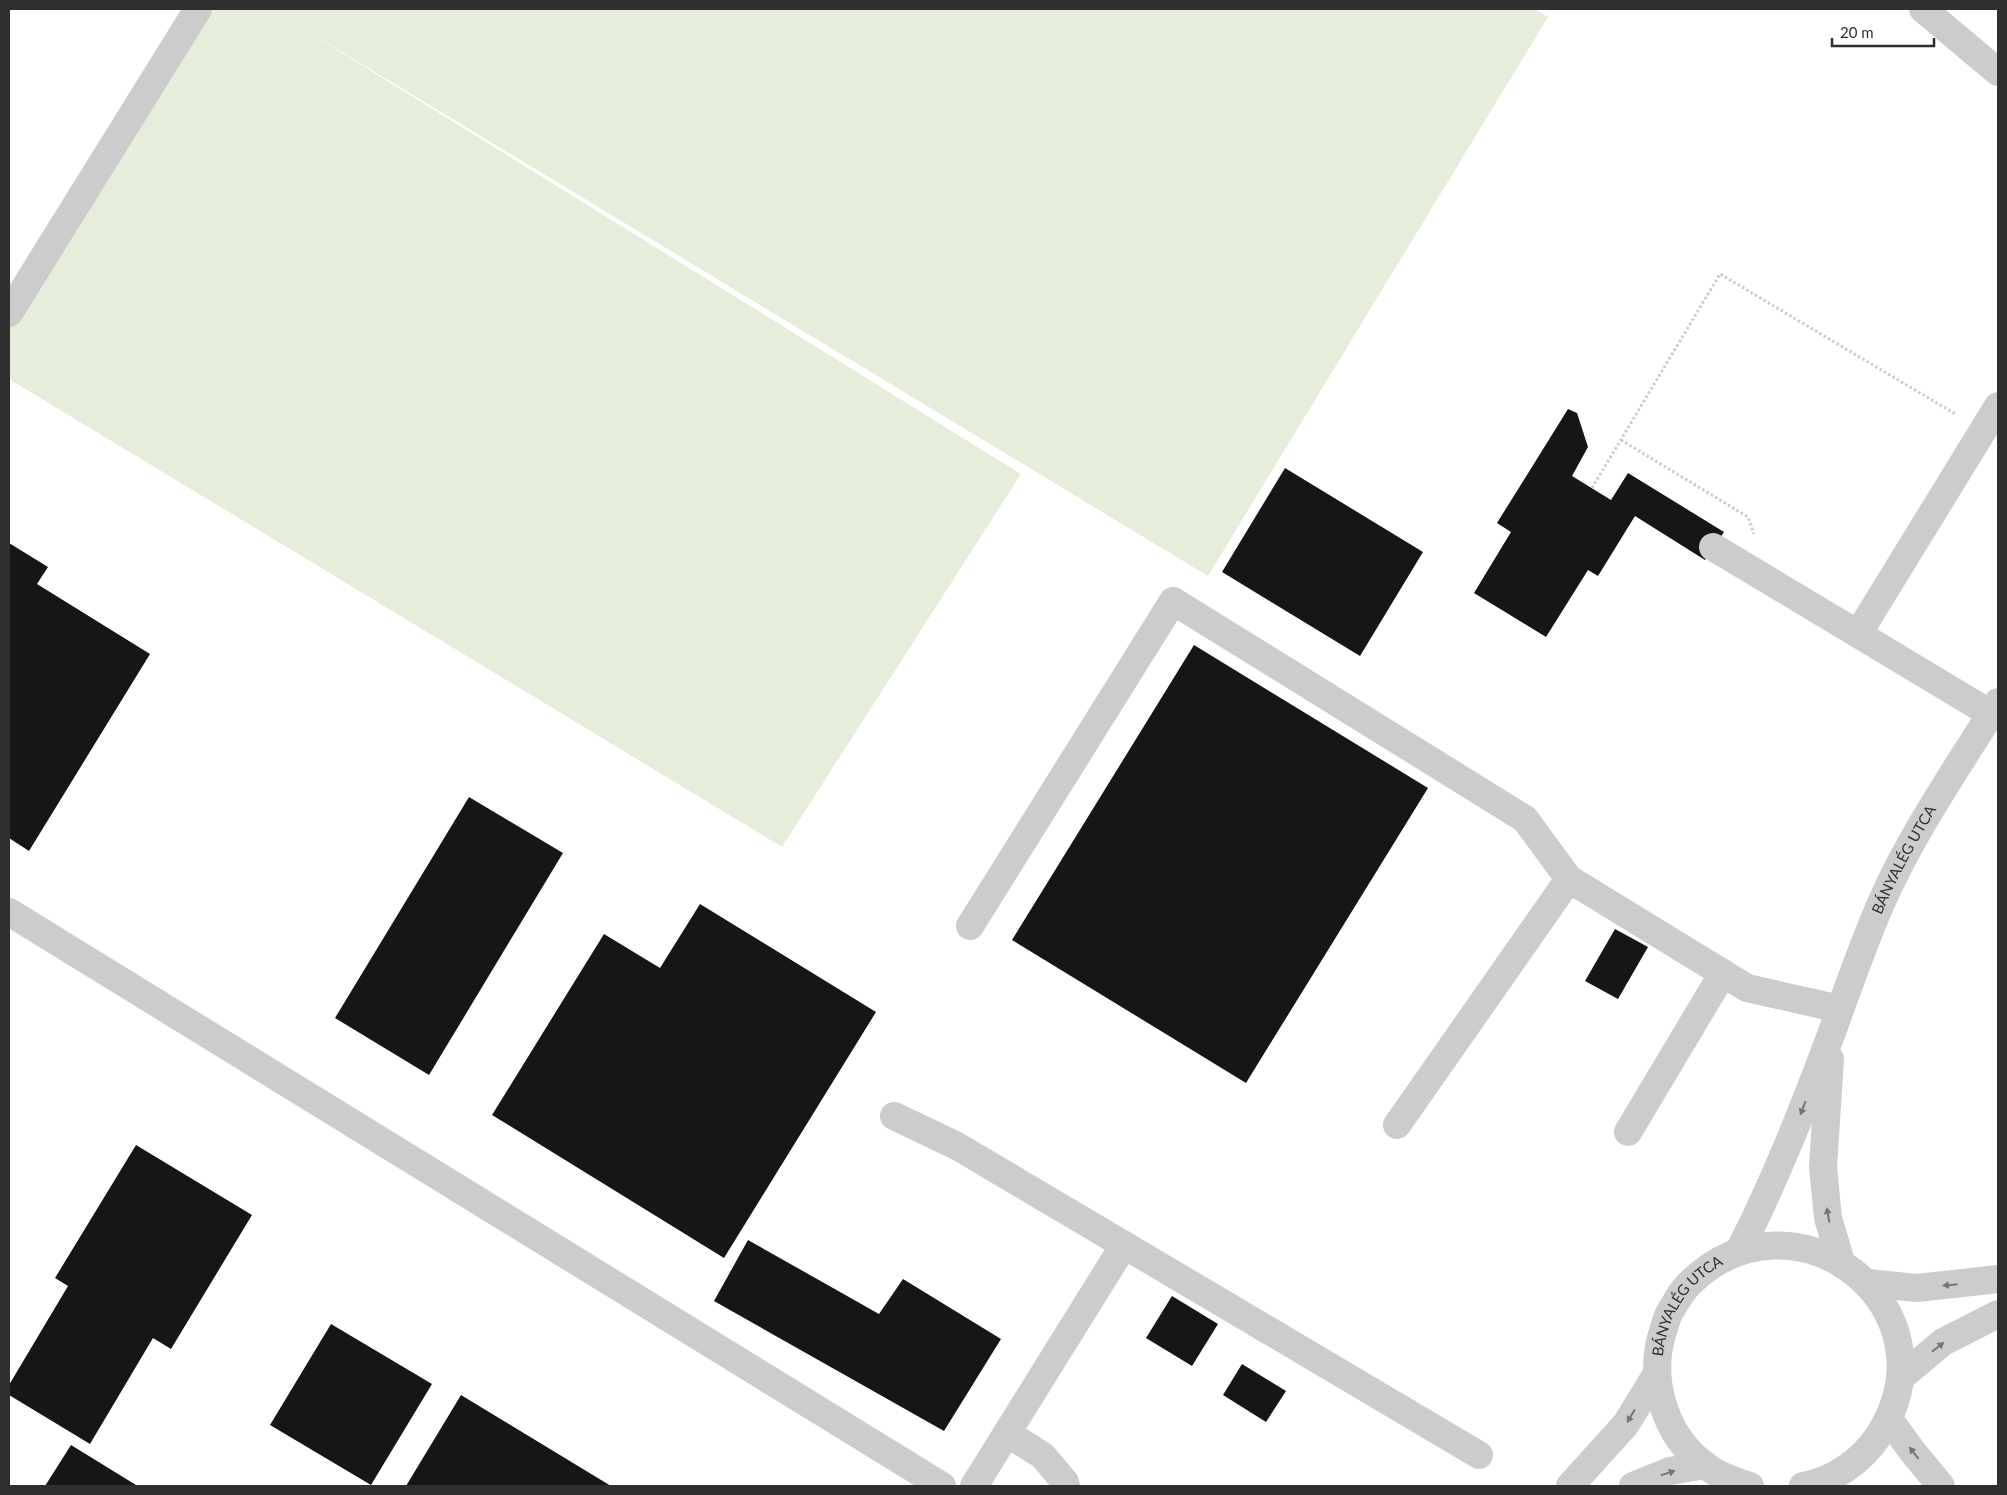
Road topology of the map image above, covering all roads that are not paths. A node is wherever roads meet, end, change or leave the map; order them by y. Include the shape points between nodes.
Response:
1 (198, 9) edge
2 (1923, 9) edge
3 (1998, 72) edge
4 (9, 313) edge
5 (1998, 406) edge
6 (1714, 547) dead end
7 (1858, 634) junction
8 (1995, 708) edge
9 (1569, 880) junction
10 (9, 912) edge
11 (970, 926) dead end
12 (1723, 973) junction
13 (1836, 1019) junction
14 (894, 1116) dead end
15 (1397, 1125) dead end
16 (1628, 1132) dead end
17 (1124, 1245) junction
18 (1739, 1251) junction
19 (1841, 1262) junction
20 (1998, 1279) edge
21 (1868, 1283) junction
22 (1998, 1314) edge
23 (1656, 1375) junction
24 (1900, 1378) junction
25 (1889, 1419) junction
26 (1007, 1433) junction
27 (1479, 1455) dead end
28 (1715, 1476) edge
29 (942, 1486) edge
30 (974, 1486) edge
31 (1066, 1486) edge
32 (1570, 1486) edge
33 (1633, 1486) edge
34 (1750, 1486) edge
35 (1810, 1486) edge
36 (1941, 1486) edge

1 - 4 street
2 - 3 street
5 - 7 street
6 - 7 street
7 - 8 street
8 - 13 street, BÁNYALÉG UTCA via 1916,836 1882,899
9 - 11 street via 1525,819 1172,602
9 - 12 street
9 - 15 street
10 - 29 street
12 - 13 street via 1747,988
12 - 16 street
13 -> 18 street, BÁNYALÉG UTCA via 1793,1133
19 -> 13 street, BÁNYALÉG UTCA via 1828,1218 1823,1168
14 - 17 street via 957,1146
17 - 26 street
17 - 27 street
18 - 19 street, BÁNYALÉG UTCA via 1773,1245 1808,1249
18 - 23 street, BÁNYALÉG UTCA via 1710,1266 1686,1286 1669,1313 1658,1343
19 - 21 street, BÁNYALÉG UTCA
20 -> 21 street via 1917,1288
21 - 24 street, BÁNYALÉG UTCA via 1888,1311 1899,1343
24 -> 22 street via 1943,1342
23 - 28 street, BÁNYALÉG UTCA via 1663,1409 1680,1440
23 -> 32 street, BÁNYALÉG UTCA via 1626,1424
24 - 25 street, BÁNYALÉG UTCA
25 - 35 street, BÁNYALÉG UTCA via 1870,1448 1844,1471
36 -> 25 street
26 - 30 street
26 - 31 street via 1042,1456
33 -> 28 street, BÁNYALÉG UTCA via 1670,1471
28 - 34 street, BÁNYALÉG UTCA

